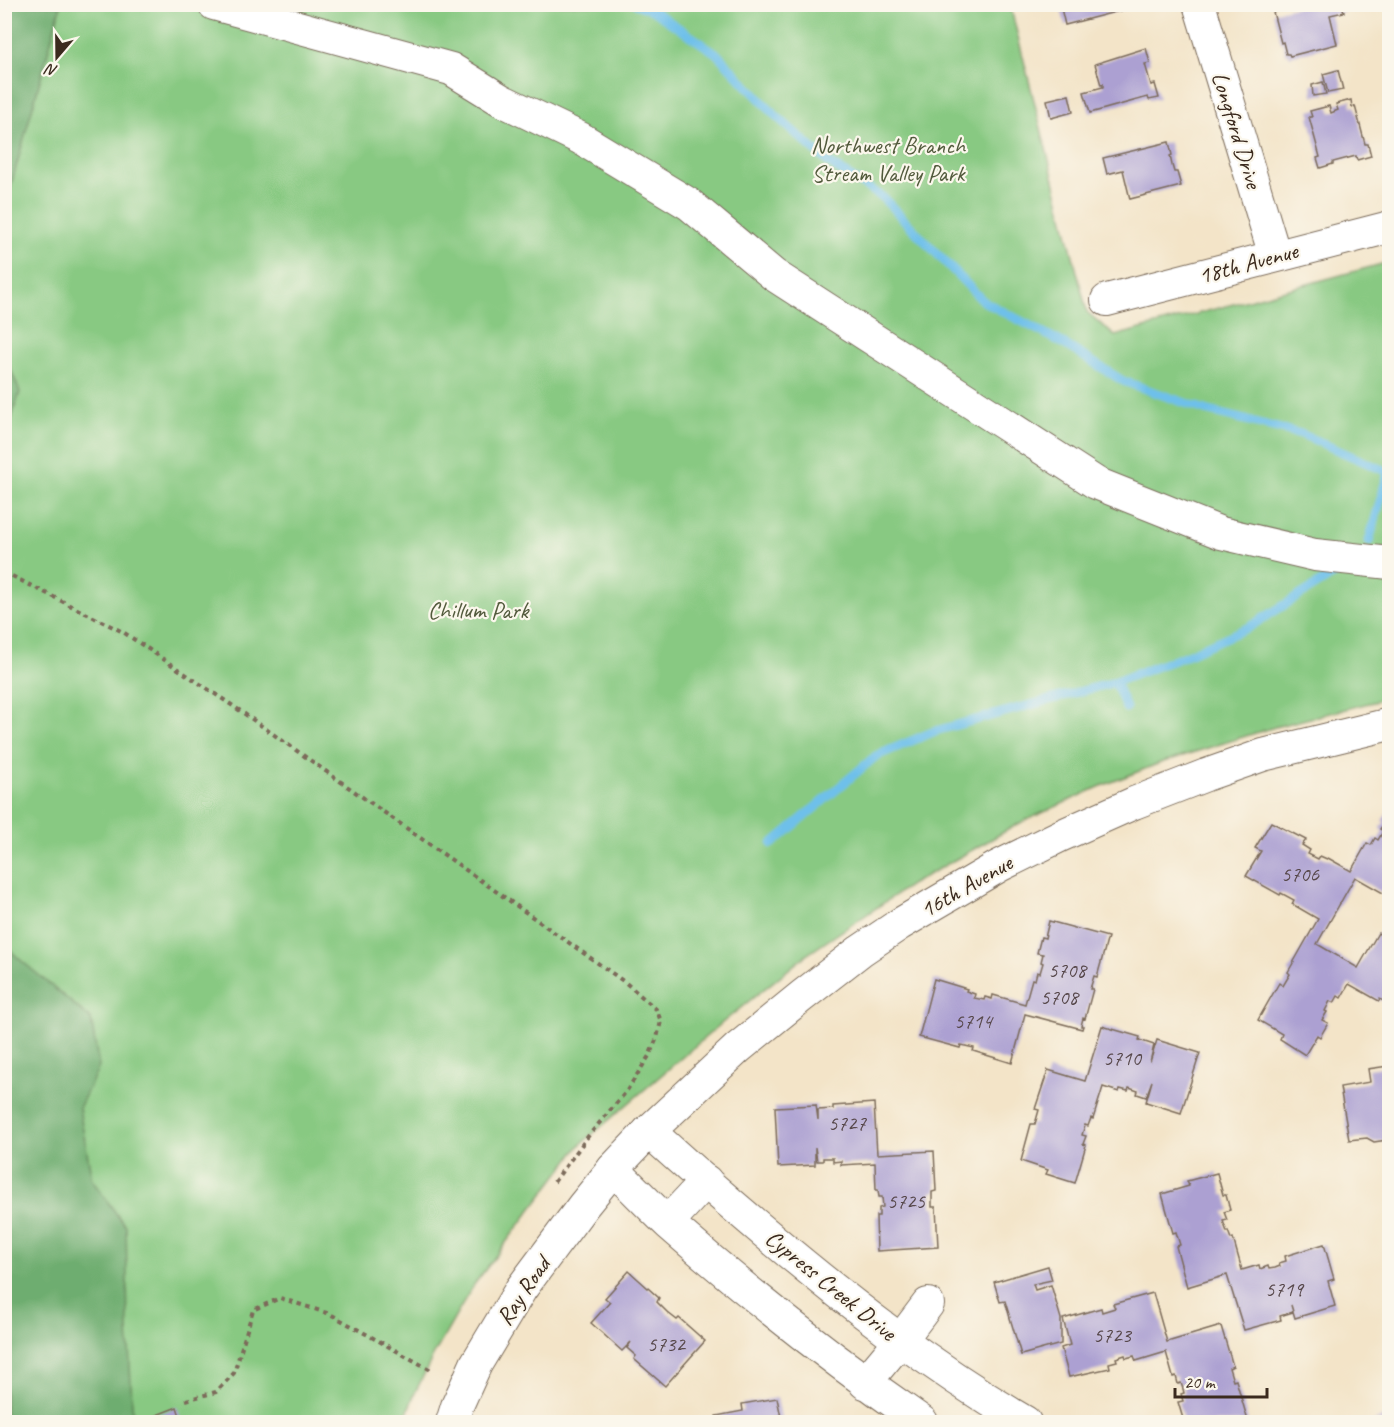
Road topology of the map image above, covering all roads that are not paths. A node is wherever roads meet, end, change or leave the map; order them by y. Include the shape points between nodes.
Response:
1 (214, 4) edge
2 (1199, 4) edge
3 (1389, 227) edge
4 (1275, 256) junction
5 (1107, 300) dead end
6 (1389, 562) edge
7 (1389, 724) edge
8 (649, 1131) junction
9 (613, 1169) junction
10 (706, 1181) junction
11 (668, 1222) junction
12 (928, 1304) dead end
13 (900, 1341) junction
14 (865, 1383) junction
15 (452, 1422) edge
16 (922, 1422) edge
17 (1025, 1422) edge

1 - 6 street via 451,69 501,100 580,138 689,204 774,275 1096,483 1221,533 1315,555
2 - 4 street, Longford Drive
3 - 4 street, 18th Avenue
4 - 5 street, 18th Avenue
7 - 8 street, 16th Avenue via 1263,755 1206,775 1139,815 1059,836 999,866 860,951 738,1048
8 - 9 street, 16th Avenue
8 - 10 street, Cypress Creek Drive
9 - 11 street
9 - 15 street, Ray Road via 521,1289 476,1364
10 - 11 street
10 - 13 street, Cypress Creek Drive via 823,1282
11 - 14 street via 774,1314
12 - 13 street
13 - 14 street
13 - 17 street, Cypress Creek Drive
14 - 16 street

